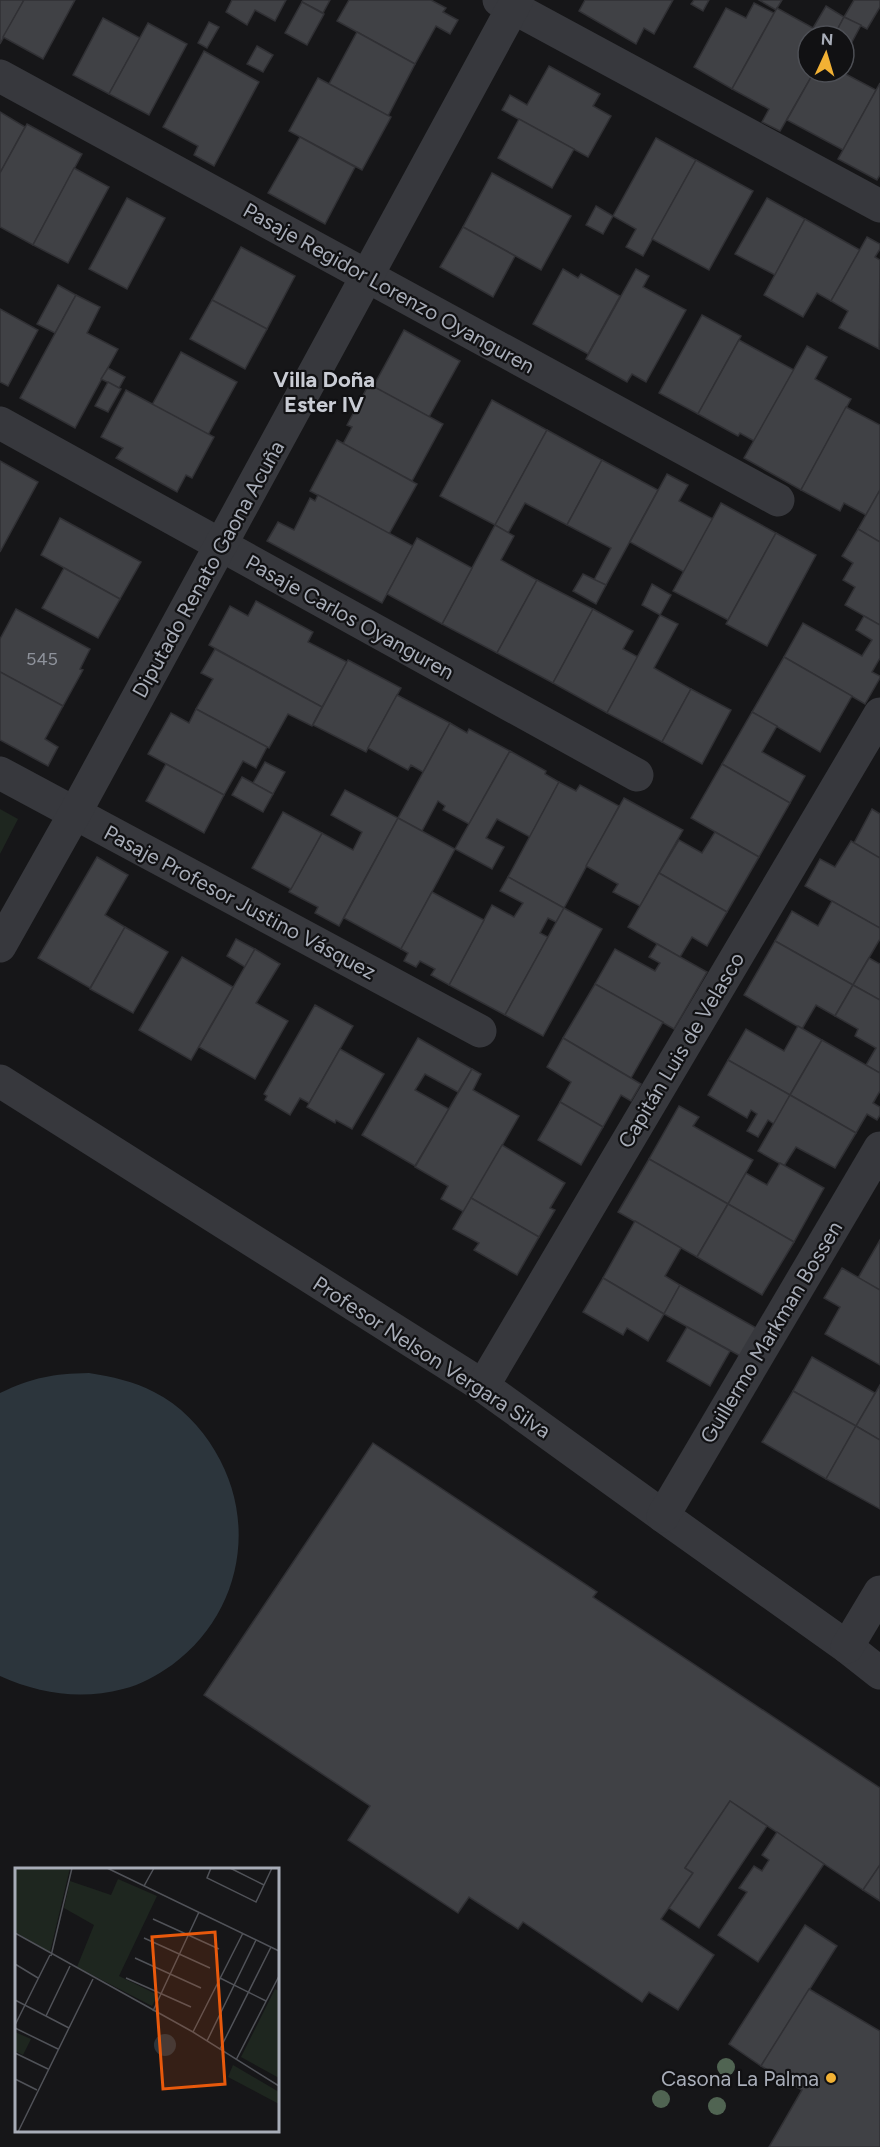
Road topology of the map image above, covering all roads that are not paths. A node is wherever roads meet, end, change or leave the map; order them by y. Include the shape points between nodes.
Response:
1 (510, 3) edge
2 (0, 76) edge
3 (880, 206) edge
4 (367, 276) junction
5 (0, 423) edge
6 (778, 500) dead end
7 (221, 545) junction
8 (880, 714) edge
9 (0, 773) edge
10 (637, 775) dead end
11 (75, 813) junction
12 (0, 946) edge
13 (480, 1031) dead end
14 (0, 1081) edge
15 (880, 1148) edge
16 (483, 1386) junction
17 (663, 1516) junction
18 (880, 1592) edge
19 (847, 1647) junction
20 (880, 1673) edge

1 - 3 street
1 - 4 street, Diputado Renato Gaona Acuña
2 - 4 street, Pasaje Regidor Lorenzo Oyanguren
4 - 6 street, Pasaje Regidor Lorenzo Oyanguren
4 - 7 street, Diputado Renato Gaona Acuña
5 - 7 street, Pasaje Carlos Oyanguren
7 - 10 street, Pasaje Carlos Oyanguren
7 - 11 street, Diputado Renato Gaona Acuña
8 - 16 street, Capitán Luis de Velasco
9 - 11 street, Pasaje Profesor Justino Vásquez
11 - 12 street, Diputado Renato Gaona Acuña
11 - 13 street, Pasaje Profesor Justino Vásquez
14 - 16 street, Profesor Nelson Vergara Silva
15 - 17 street, Guillermo Markman Bossen
16 - 17 street, Profesor Nelson Vergara Silva
17 - 19 street, Profesor Nelson Vergara Silva
18 - 19 street
19 - 20 street, Profesor Nelson Vergara Silva

